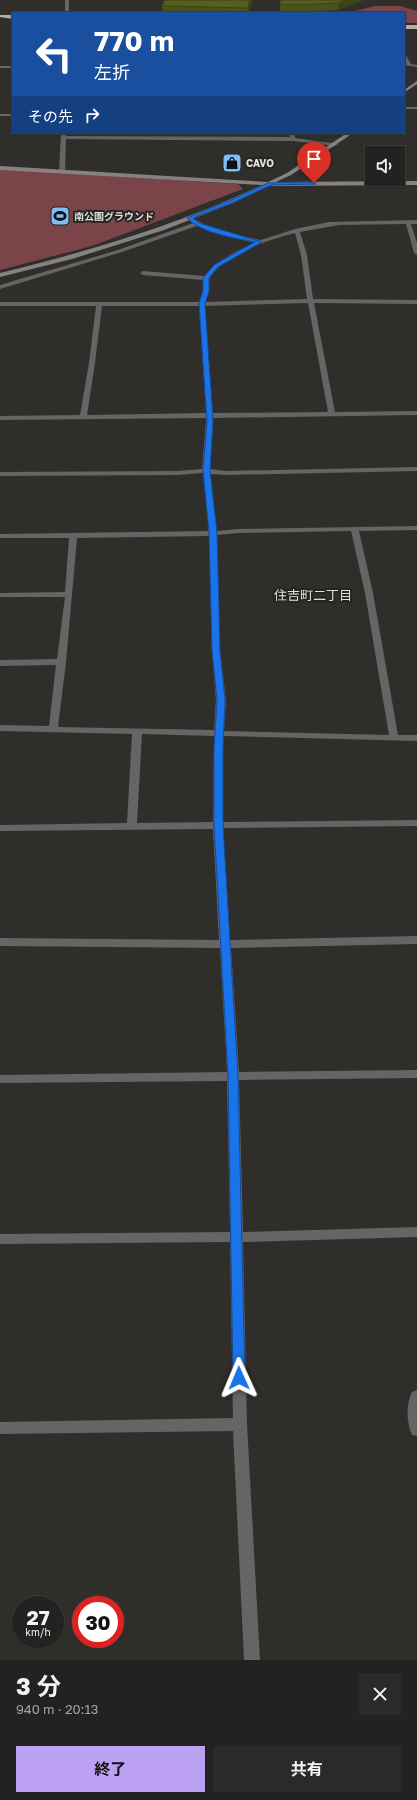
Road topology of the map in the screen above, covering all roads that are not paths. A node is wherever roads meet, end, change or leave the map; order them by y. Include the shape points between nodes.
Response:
1 (67, 0) edge
2 (67, 12) edge
3 (0, 16) edge
4 (12, 17) edge
5 (405, 27) edge
6 (417, 27) edge
7 (406, 64) edge
8 (417, 66) edge
9 (12, 67) edge
10 (0, 68) edge
11 (417, 82) edge
12 (405, 91) edge
13 (405, 108) edge
14 (417, 108) edge
15 (0, 114) edge
16 (12, 114) edge
17 (349, 134) edge
18 (64, 135) edge
19 (292, 136) edge
20 (335, 144) junction
21 (0, 168) edge
22 (62, 172) junction
23 (417, 183) edge
24 (270, 184) junction
25 (190, 218) junction
26 (408, 222) junction
27 (417, 222) edge
28 (197, 224) junction
29 (296, 230) junction
30 (260, 242) junction
31 (417, 253) edge
32 (143, 273) dead end
33 (0, 275) edge
34 (206, 278) junction
35 (0, 287) edge
36 (311, 301) junction
37 (417, 302) edge
38 (0, 304) edge
39 (99, 304) junction
40 (202, 304) junction
41 (417, 413) edge
42 (332, 414) junction
43 (209, 416) junction
44 (83, 417) junction
45 (0, 418) edge
46 (417, 469) edge
47 (206, 471) junction
48 (0, 474) edge
49 (417, 528) edge
50 (356, 530) junction
51 (213, 532) junction
52 (73, 534) junction
53 (0, 536) edge
54 (69, 594) junction
55 (0, 595) edge
56 (62, 662) junction
57 (0, 663) edge
58 (0, 728) edge
59 (53, 729) junction
60 (137, 732) junction
61 (219, 734) junction
62 (394, 738) junction
63 (417, 738) edge
64 (417, 823) edge
65 (218, 825) junction
66 (132, 826) junction
67 (0, 828) edge
68 (417, 940) edge
69 (0, 942) edge
70 (226, 944) junction
71 (417, 1074) edge
72 (233, 1076) junction
73 (0, 1079) edge
74 (417, 1232) edge
75 (236, 1237) junction
76 (0, 1239) edge
77 (417, 1396) edge
78 (240, 1424) junction
79 (0, 1428) edge
80 (417, 1430) edge
81 (252, 1660) edge

1 - 2 street
3 - 4 highway
5 - 6 highway
7 - 8 street
9 - 10 street
11 - 12 street
13 - 14 street
15 - 16 street
17 - 20 street
18 - 19 street
18 - 22 street
19 - 20 street
20 - 24 street
21 - 22 street
22 - 24 street
23 - 24 street
24 - 25 street
25 - 28 street
25 - 33 street via 70,258
26 - 27 street
26 - 29 street via 329,224
26 - 31 street
28 - 30 street
28 - 35 street
29 - 30 street
29 - 36 street via 304,255 308,295
30 - 34 street via 216,266
32 - 34 street
34 - 40 street
36 - 37 street
36 - 40 street
36 - 42 street
38 - 39 street
39 - 40 street
39 - 44 street
40 - 43 street
41 - 42 street
42 - 43 street
43 - 44 street
43 - 47 street
44 - 45 street
46 - 47 street via 226,473
47 - 48 street
47 - 51 street
49 - 50 street
50 - 51 street
50 - 62 street
51 - 52 street via 197,535
51 - 61 street via 216,651 221,700
52 - 53 street
52 - 54 street
54 - 55 street
54 - 56 street
56 - 57 street
56 - 59 street
58 - 59 street
59 - 60 street
60 - 61 street
60 - 66 street
61 - 62 street
61 - 65 street
62 - 63 street
64 - 65 street
65 - 66 street
65 - 70 street
66 - 67 street
68 - 70 street
69 - 70 street
70 - 72 street
71 - 72 street
72 - 73 street
72 - 75 street
74 - 75 street
75 - 76 street
75 - 78 street
77 - 80 street via 414,1402
78 - 79 street
78 - 81 street

